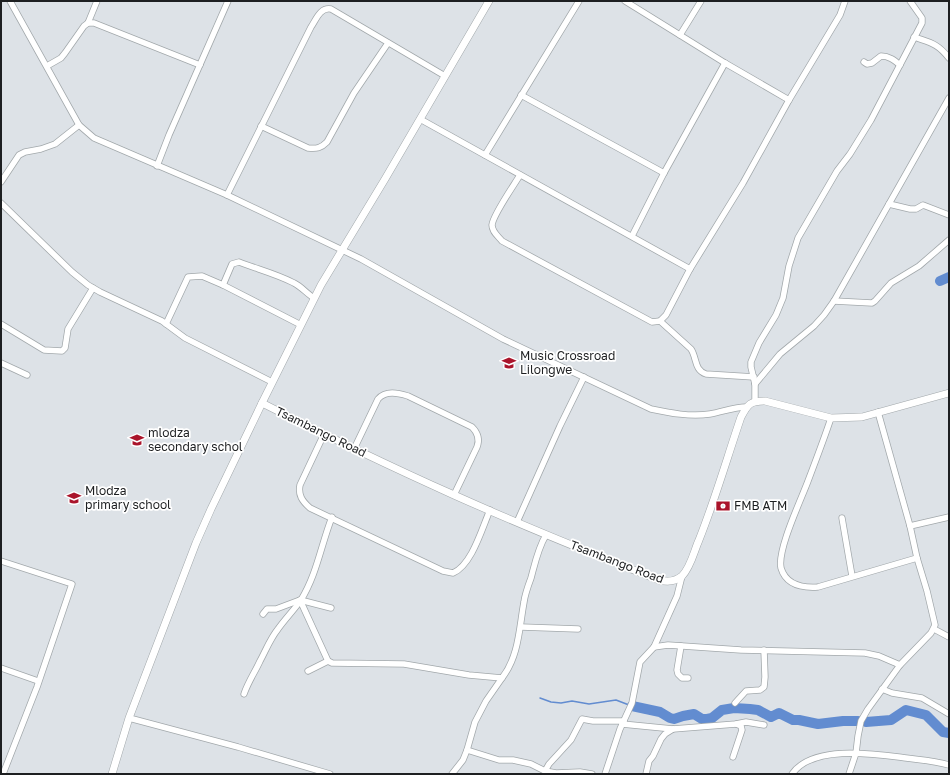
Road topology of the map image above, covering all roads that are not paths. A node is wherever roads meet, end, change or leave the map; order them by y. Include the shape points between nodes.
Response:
1 (10, 1) edge
2 (97, 1) edge
3 (228, 1) edge
4 (328, 1) edge
5 (489, 1) edge
6 (579, 1) edge
7 (625, 1) edge
8 (701, 1) edge
9 (845, 1) edge
10 (910, 1) edge
11 (327, 9) junction
12 (88, 23) junction
13 (680, 36) junction
14 (914, 37) junction
15 (388, 43) junction
16 (949, 58) edge
17 (864, 62) dead end
18 (725, 63) junction
19 (200, 65) junction
20 (900, 65) junction
21 (47, 66) junction
22 (445, 76) junction
23 (521, 95) junction
24 (949, 98) edge
25 (789, 100) junction
26 (420, 119) junction
27 (79, 125) junction
28 (261, 126) junction
29 (485, 155) junction
30 (157, 166) junction
31 (664, 173) junction
32 (520, 175) junction
33 (1, 182) edge
34 (227, 195) junction
35 (1, 203) edge
36 (889, 204) junction
37 (949, 215) edge
38 (632, 236) junction
39 (949, 240) edge
40 (342, 250) junction
41 (690, 269) junction
42 (223, 285) junction
43 (93, 288) junction
44 (314, 298) junction
45 (834, 301) junction
46 (660, 321) junction
47 (1, 324) edge
48 (166, 324) junction
49 (301, 325) junction
50 (1, 363) edge
51 (27, 375) dead end
52 (754, 376) junction
53 (584, 377) junction
54 (272, 382) junction
55 (755, 384) junction
56 (949, 393) edge
57 (755, 401) junction
58 (262, 403) junction
59 (746, 407) junction
60 (878, 412) junction
61 (831, 418) junction
62 (324, 434) junction
63 (354, 448) junction
64 (454, 495) junction
65 (490, 510) junction
66 (332, 517) junction
67 (949, 517) edge
68 (842, 518) dead end
69 (517, 522) junction
70 (910, 526) junction
71 (546, 535) junction
72 (917, 558) junction
73 (1, 561) edge
74 (682, 576) junction
75 (852, 576) junction
76 (300, 600) junction
77 (331, 608) dead end
78 (263, 614) dead end
79 (521, 627) junction
80 (578, 629) dead end
81 (934, 629) junction
82 (949, 637) edge
83 (681, 646) junction
84 (654, 647) junction
85 (764, 650) junction
86 (328, 661) junction
87 (900, 665) junction
88 (1, 668) edge
89 (308, 671) dead end
90 (502, 678) junction
91 (688, 678) dead end
92 (38, 681) junction
93 (882, 690) junction
94 (244, 694) dead end
95 (735, 703) dead end
96 (949, 714) edge
97 (129, 718) junction
98 (623, 723) junction
99 (736, 724) junction
100 (764, 725) dead end
101 (673, 729) junction
102 (467, 750) junction
103 (856, 753) junction
104 (733, 757) dead end
105 (949, 765) edge
106 (545, 771) junction
107 (574, 773) edge
108 (3, 774) edge
109 (112, 774) edge
110 (330, 774) edge
111 (452, 774) edge
112 (592, 774) edge
113 (605, 774) edge
114 (646, 774) edge
115 (792, 774) edge
116 (849, 774) edge

1 - 21 street
2 - 12 street
3 - 19 street
4 - 11 street
5 - 22 street
6 - 23 street
7 - 13 street
8 - 13 street
9 - 25 street via 840,15
10 - 14 street via 922,20
11 - 15 street
11 - 28 street via 318,14
12 - 19 street via 94,23
12 - 21 street via 61,58
13 - 18 street
14 - 16 street via 935,44
14 - 20 street
15 - 22 street
15 - 28 street via 322,147 308,148
17 - 20 street via 872,63 881,56 886,56
18 - 25 street
18 - 31 street
19 - 30 street
20 - 52 street via 871,120 837,171 798,238 783,298 751,362
21 - 27 street
22 - 26 street
23 - 29 street
23 - 31 street
24 - 36 street
25 - 41 street via 743,183
26 - 29 street
26 - 40 street
27 - 30 street via 94,138
27 - 33 street via 55,144 20,155
28 - 34 street
29 - 32 street
30 - 34 street
31 - 38 street
32 - 38 street
32 - 46 street via 495,217 492,226 495,234 502,241 652,322
34 - 40 street
35 - 43 street via 72,272
36 - 37 street via 910,209 923,205
36 - 45 street
38 - 41 street
39 - 45 street via 919,266 891,284 872,303
40 - 44 street
40 - 53 street via 503,339
41 - 46 street via 666,315
42 - 44 street via 232,264 239,262 300,286
42 - 48 street via 202,276 188,277
42 - 49 street
43 - 47 street via 68,329 65,348 62,351 44,350
43 - 48 street
44 - 49 street
45 - 55 street via 814,326 780,354
46 - 52 street via 691,349 701,372
48 - 54 street via 185,338
49 - 54 street
50 - 51 street
52 - 55 street
53 - 59 street via 651,409 673,414 703,414
53 - 69 street
54 - 58 street
55 - 57 street
56 - 60 street
57 - 59 street
57 - 61 street via 765,401
58 - 62 street, Tsambango Road
58 - 97 street via 196,543
59 - 74 street, Tsambango Road via 707,519
60 - 61 street via 862,417
60 - 70 street
61 - 75 street via 786,537 780,561 787,578 804,587 818,587
62 - 63 street, Tsambango Road
62 - 66 street via 299,491 300,497 310,508
63 - 64 street, Tsambango Road
63 - 64 street via 382,395 386,393 408,396 476,431 477,447
64 - 65 street, Tsambango Road
65 - 66 street via 468,560 453,573 442,571
65 - 69 street, Tsambango Road
66 - 76 street via 318,563
67 - 70 street
68 - 75 street
69 - 71 street, Tsambango Road
70 - 72 street
71 - 74 street, Tsambango Road via 659,580 673,581
71 - 79 street via 539,549 526,593
72 - 75 street
72 - 81 street via 934,620
73 - 92 street via 72,584
74 - 84 street via 677,596
76 - 77 street
76 - 78 street via 276,609 266,609
76 - 86 street
76 - 94 street via 277,629
79 - 80 street
79 - 90 street via 511,664
81 - 82 street
81 - 87 street
83 - 84 street
83 - 85 street
83 - 91 street via 677,670 682,678
84 - 98 street via 640,662 632,703
85 - 87 street via 865,653
85 - 95 street via 764,687 760,690 746,691
86 - 89 street
86 - 90 street via 336,664 404,664
87 - 93 street
88 - 92 street
90 - 102 street via 486,700 475,722
92 - 108 street
93 - 96 street via 922,698
93 - 103 street via 861,721
97 - 109 street
97 - 110 street
98 - 101 street
98 - 106 street via 582,719 571,740
98 - 113 street
99 - 100 street via 746,722
99 - 101 street
99 - 104 street via 741,726 742,730
101 - 114 street via 661,739 649,761
102 - 106 street via 500,760 531,764
102 - 111 street
103 - 105 street via 881,754
103 - 115 street via 840,753 809,760
103 - 116 street
106 - 107 street
107 - 112 street

